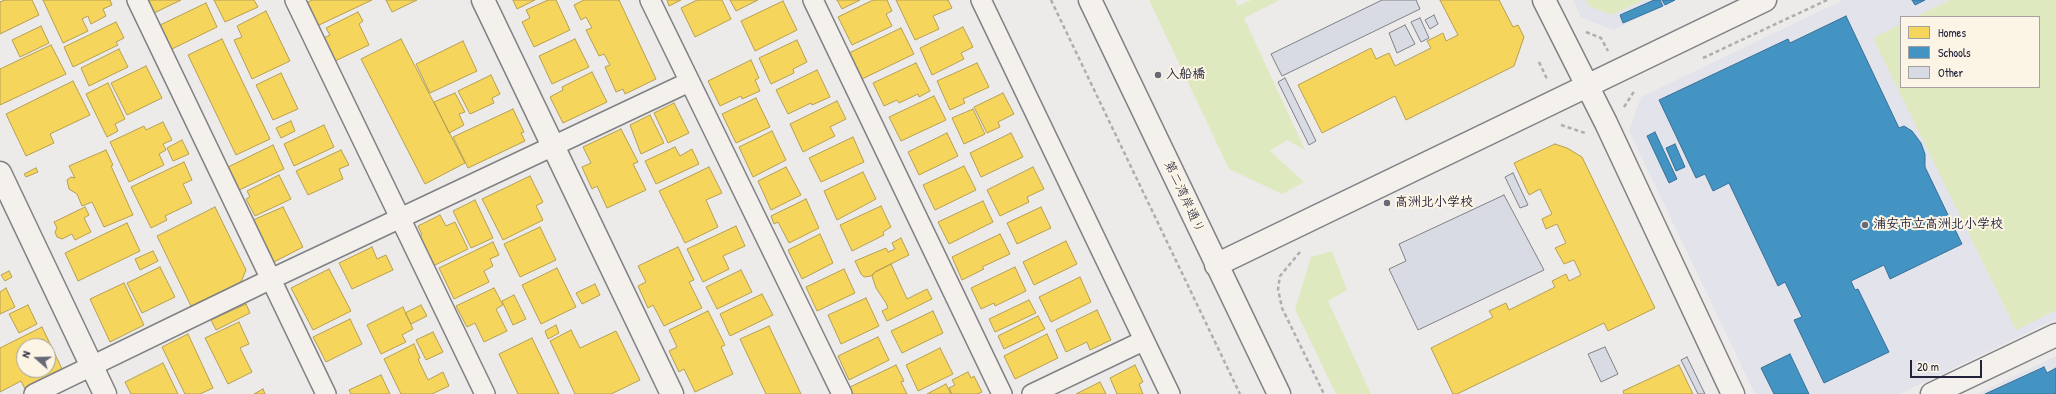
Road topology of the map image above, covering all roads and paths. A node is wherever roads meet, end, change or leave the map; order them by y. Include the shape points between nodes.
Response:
1 (137, 0) edge
2 (295, 0) edge
3 (483, 0) edge
4 (650, 0) edge
5 (813, 0) edge
6 (981, 0) edge
7 (1051, 0) edge
8 (1090, 0) edge
9 (1544, 0) edge
10 (1766, 0) edge
11 (1827, 0) edge
12 (1700, 59) dead end
13 (689, 82) junction
14 (1588, 86) junction
15 (1638, 89) dead end
16 (1624, 110) dead end
17 (1556, 126) dead end
18 (1589, 138) dead end
19 (554, 147) junction
20 (0, 173) edge
21 (402, 219) junction
22 (1304, 247) dead end
23 (1216, 265) junction
24 (271, 279) junction
25 (2056, 335) edge
26 (1143, 341) junction
27 (92, 366) junction
28 (34, 394) edge
29 (105, 394) edge
30 (326, 394) edge
31 (485, 394) edge
32 (672, 394) edge
33 (842, 394) edge
34 (1002, 394) edge
35 (1032, 394) edge
36 (1170, 394) edge
37 (1240, 394) edge
38 (1279, 394) edge
39 (1324, 394) edge
40 (1733, 394) edge
41 (1932, 394) edge

1 - 24 street
2 - 21 street
3 - 19 street
4 - 13 street
5 - 34 street
6 - 26 street
7 - 37 path
8 - 23 street, 第二湾岸通り
9 - 14 street
10 - 14 street
11 - 12 path
13 - 19 street
13 - 33 street
14 - 23 street
14 - 40 street
15 - 16 path via 1633,91
17 - 18 path via 1561,125 1586,134
19 - 21 street
19 - 32 street
20 - 27 street
21 - 24 street
21 - 31 street
22 - 39 path via 1280,276 1278,289 1282,308
23 - 38 street, 第二湾岸通り
24 - 27 street
24 - 30 street
25 - 41 street
26 - 35 street
26 - 36 street
27 - 28 street
27 - 29 street

